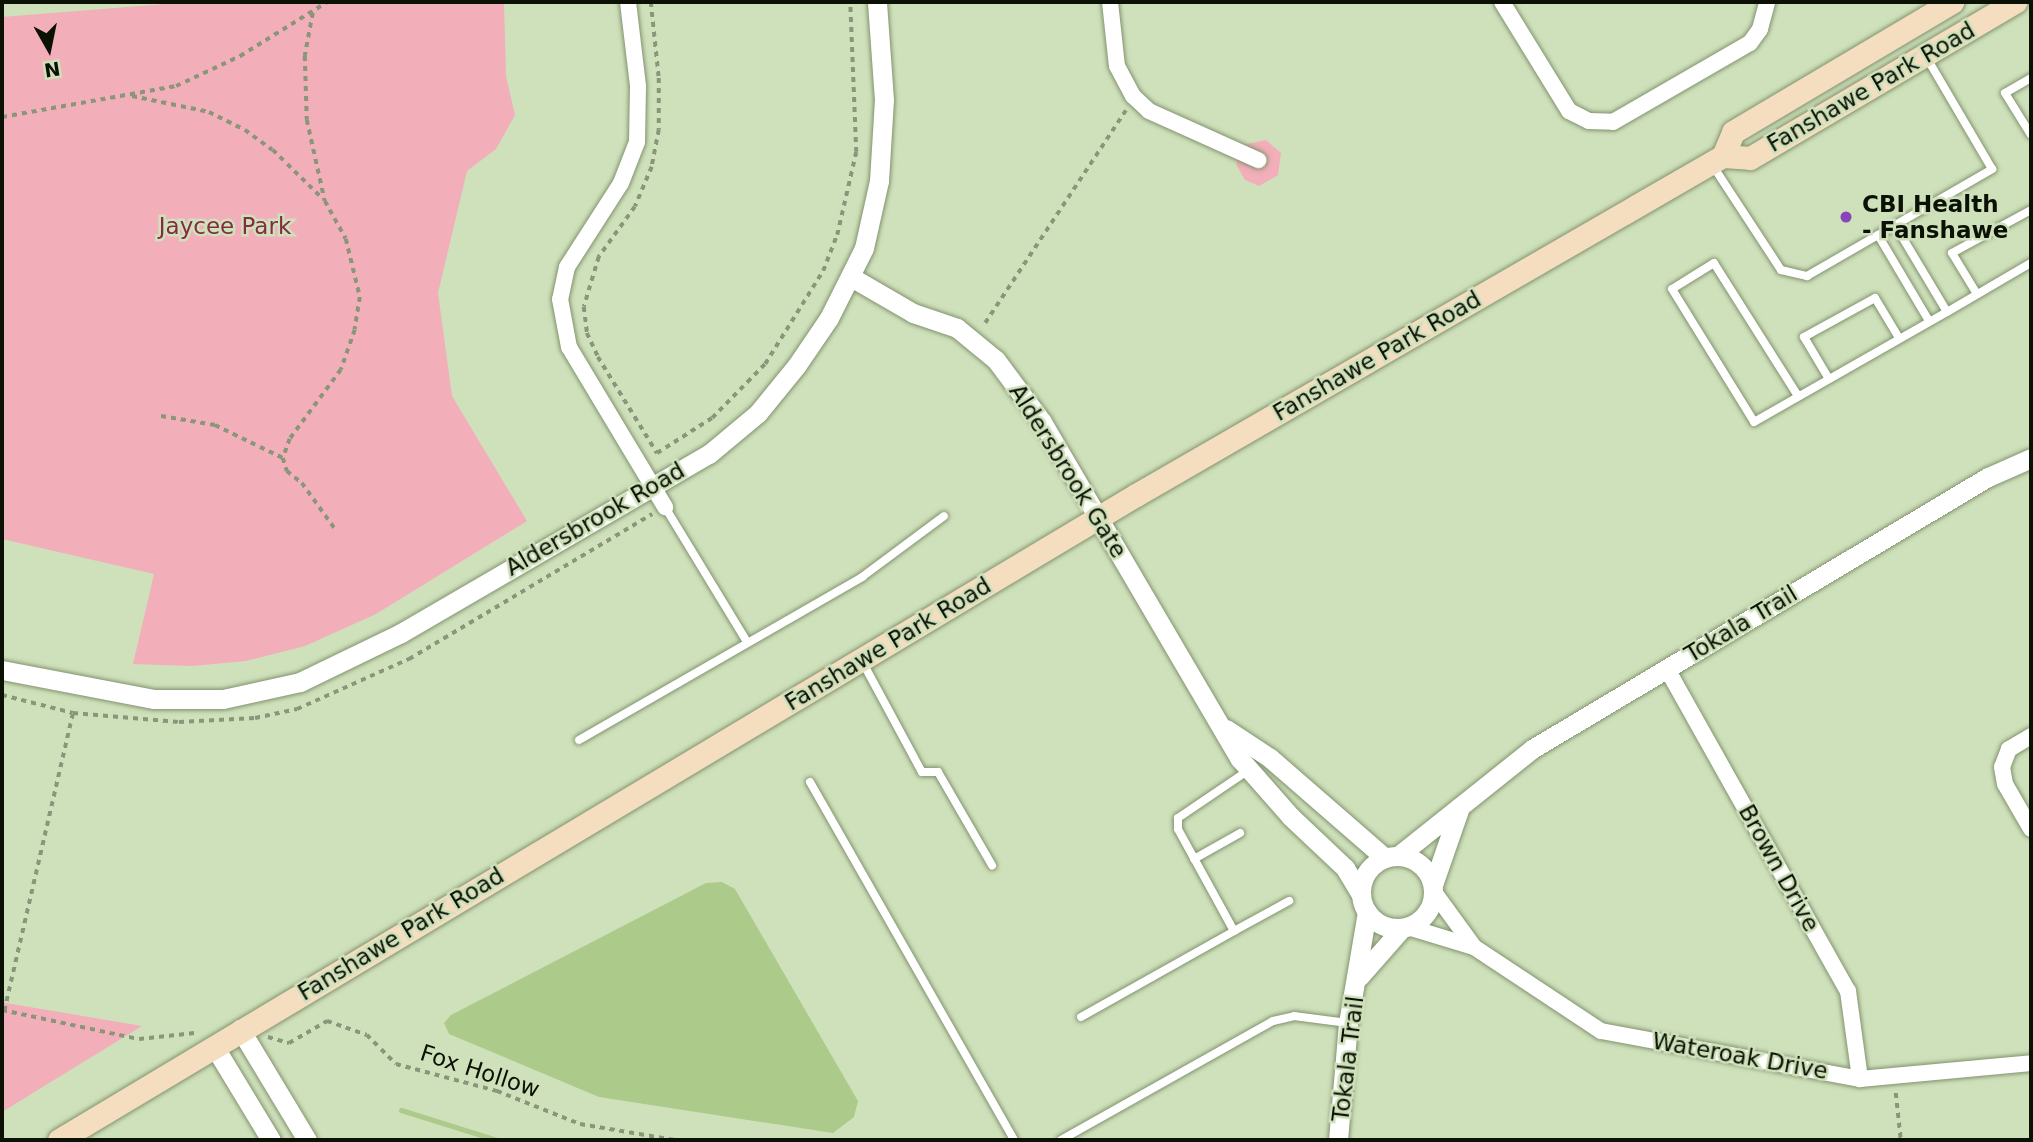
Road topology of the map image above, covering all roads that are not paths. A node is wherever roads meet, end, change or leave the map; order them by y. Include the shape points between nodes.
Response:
1 (628, 2) edge
2 (877, 2) edge
3 (1110, 2) edge
4 (1502, 2) edge
5 (1767, 2) edge
6 (1952, 2) edge
7 (2015, 2) edge
8 (1926, 56) junction
9 (2031, 78) edge
10 (2031, 135) edge
11 (1258, 160) dead end
12 (1717, 160) junction
13 (2031, 210) edge
14 (1895, 225) junction
15 (1878, 234) junction
16 (2031, 263) edge
17 (850, 277) junction
18 (1977, 294) junction
19 (1947, 312) junction
20 (1929, 321) junction
21 (1899, 338) junction
22 (1829, 379) junction
23 (1798, 396) junction
24 (2031, 458) edge
25 (652, 485) junction
26 (665, 506) joint
27 (944, 516) dead end
28 (1098, 517) junction
29 (747, 642) junction
30 (861, 660) junction
31 (1667, 669) junction
32 (2, 670) edge
33 (1225, 728) junction
34 (2031, 736) edge
35 (579, 740) dead end
36 (1249, 770) junction
37 (810, 782) dead end
38 (1461, 806) junction
39 (2031, 829) edge
40 (1240, 833) dead end
41 (1391, 857) junction
42 (1194, 859) junction
43 (992, 865) dead end
44 (1433, 888) junction
45 (1289, 901) dead end
46 (1364, 904) junction
47 (1405, 927) junction
48 (1234, 930) junction
49 (1474, 947) junction
50 (1359, 978) junction
51 (1080, 1017) dead end
52 (1348, 1023) junction
53 (240, 1029) junction
54 (208, 1039) junction
55 (2031, 1063) edge
56 (1860, 1079) junction
57 (61, 1139) edge
58 (271, 1140) edge
59 (307, 1140) edge
60 (1014, 1140) edge
61 (1061, 1140) edge
62 (1339, 1140) edge

1 - 25 street via 638,86 637,142 621,183 567,267 560,299 569,347
2 - 17 street, Aldersbrook Road via 884,100 879,181 864,248
3 - 11 street via 1117,66 1133,96 1149,111
4 - 5 street via 1569,111 1589,121 1613,122 1750,43 1760,29
6 - 12 main road, Fanshawe Park Road via 1733,132
7 - 8 main road, Fanshawe Park Road
8 - 12 main road, Fanshawe Park Road via 1750,158
8 - 14 lane via 1993,169
9 - 10 lane via 2005,93
12 - 15 lane via 1773,260 1789,275 1807,276
12 - 28 main road, Fanshawe Park Road
13 - 18 lane via 1952,253
14 - 15 lane
14 - 19 lane
15 - 20 lane
16 - 18 lane
17 - 25 street, Aldersbrook Road via 797,365 758,413 709,454
17 - 28 street, Aldersbrook Gate via 913,313 957,328 996,360 1042,422
18 - 19 lane
19 - 20 lane
20 - 21 lane
21 - 22 lane
21 - 22 lane via 1875,298 1804,337
22 - 23 lane
23 - 23 lane via 1754,422 1672,289 1714,263
24 - 31 street, Tokala Trail via 1987,477
25 - 26 street
25 - 32 street, Aldersbrook Road via 401,633 300,682 223,699 154,699
26 - 29 lane
27 - 29 lane via 862,578
28 - 30 main road, Fanshawe Park Road
28 - 33 street, Aldersbrook Gate
29 - 35 lane
30 - 43 lane via 922,772 938,772
30 - 53 main road, Fanshawe Park Road
31 - 38 street, Tokala Trail via 1532,749
31 - 56 street, Brown Drive via 1848,991
33 - 36 street, Aldersbrook Gate
33 - 41 street, Aldersbrook Gate via 1270,758
34 - 39 street via 2009,749 2002,767 2005,784
36 - 42 lane via 1178,818 1178,829
36 - 46 street, Aldersbrook Gate via 1345,868
37 - 60 lane
38 - 41 street, Tokala Trail
38 - 44 street
40 - 42 lane
41 - 44 street via 1420,864
41 - 46 street via 1367,872
42 - 48 lane
44 - 47 street via 1429,910
44 - 49 street, Wateroak Drive
45 - 48 lane
46 - 47 street via 1381,925
46 - 50 street, Tokala Trail
47 - 49 street, Wateroak Drive
47 - 50 street, Tokala Trail
48 - 51 lane
49 - 56 street, Wateroak Drive via 1601,1031
50 - 52 street, Tokala Trail
52 - 61 lane via 1294,1016 1273,1021
52 - 62 street, Tokala Trail
53 - 54 main road, Fanshawe Park Road
53 - 59 street
54 - 57 main road, Fanshawe Park Road via 146,1090
54 - 58 street
55 - 56 street, Wateroak Drive

